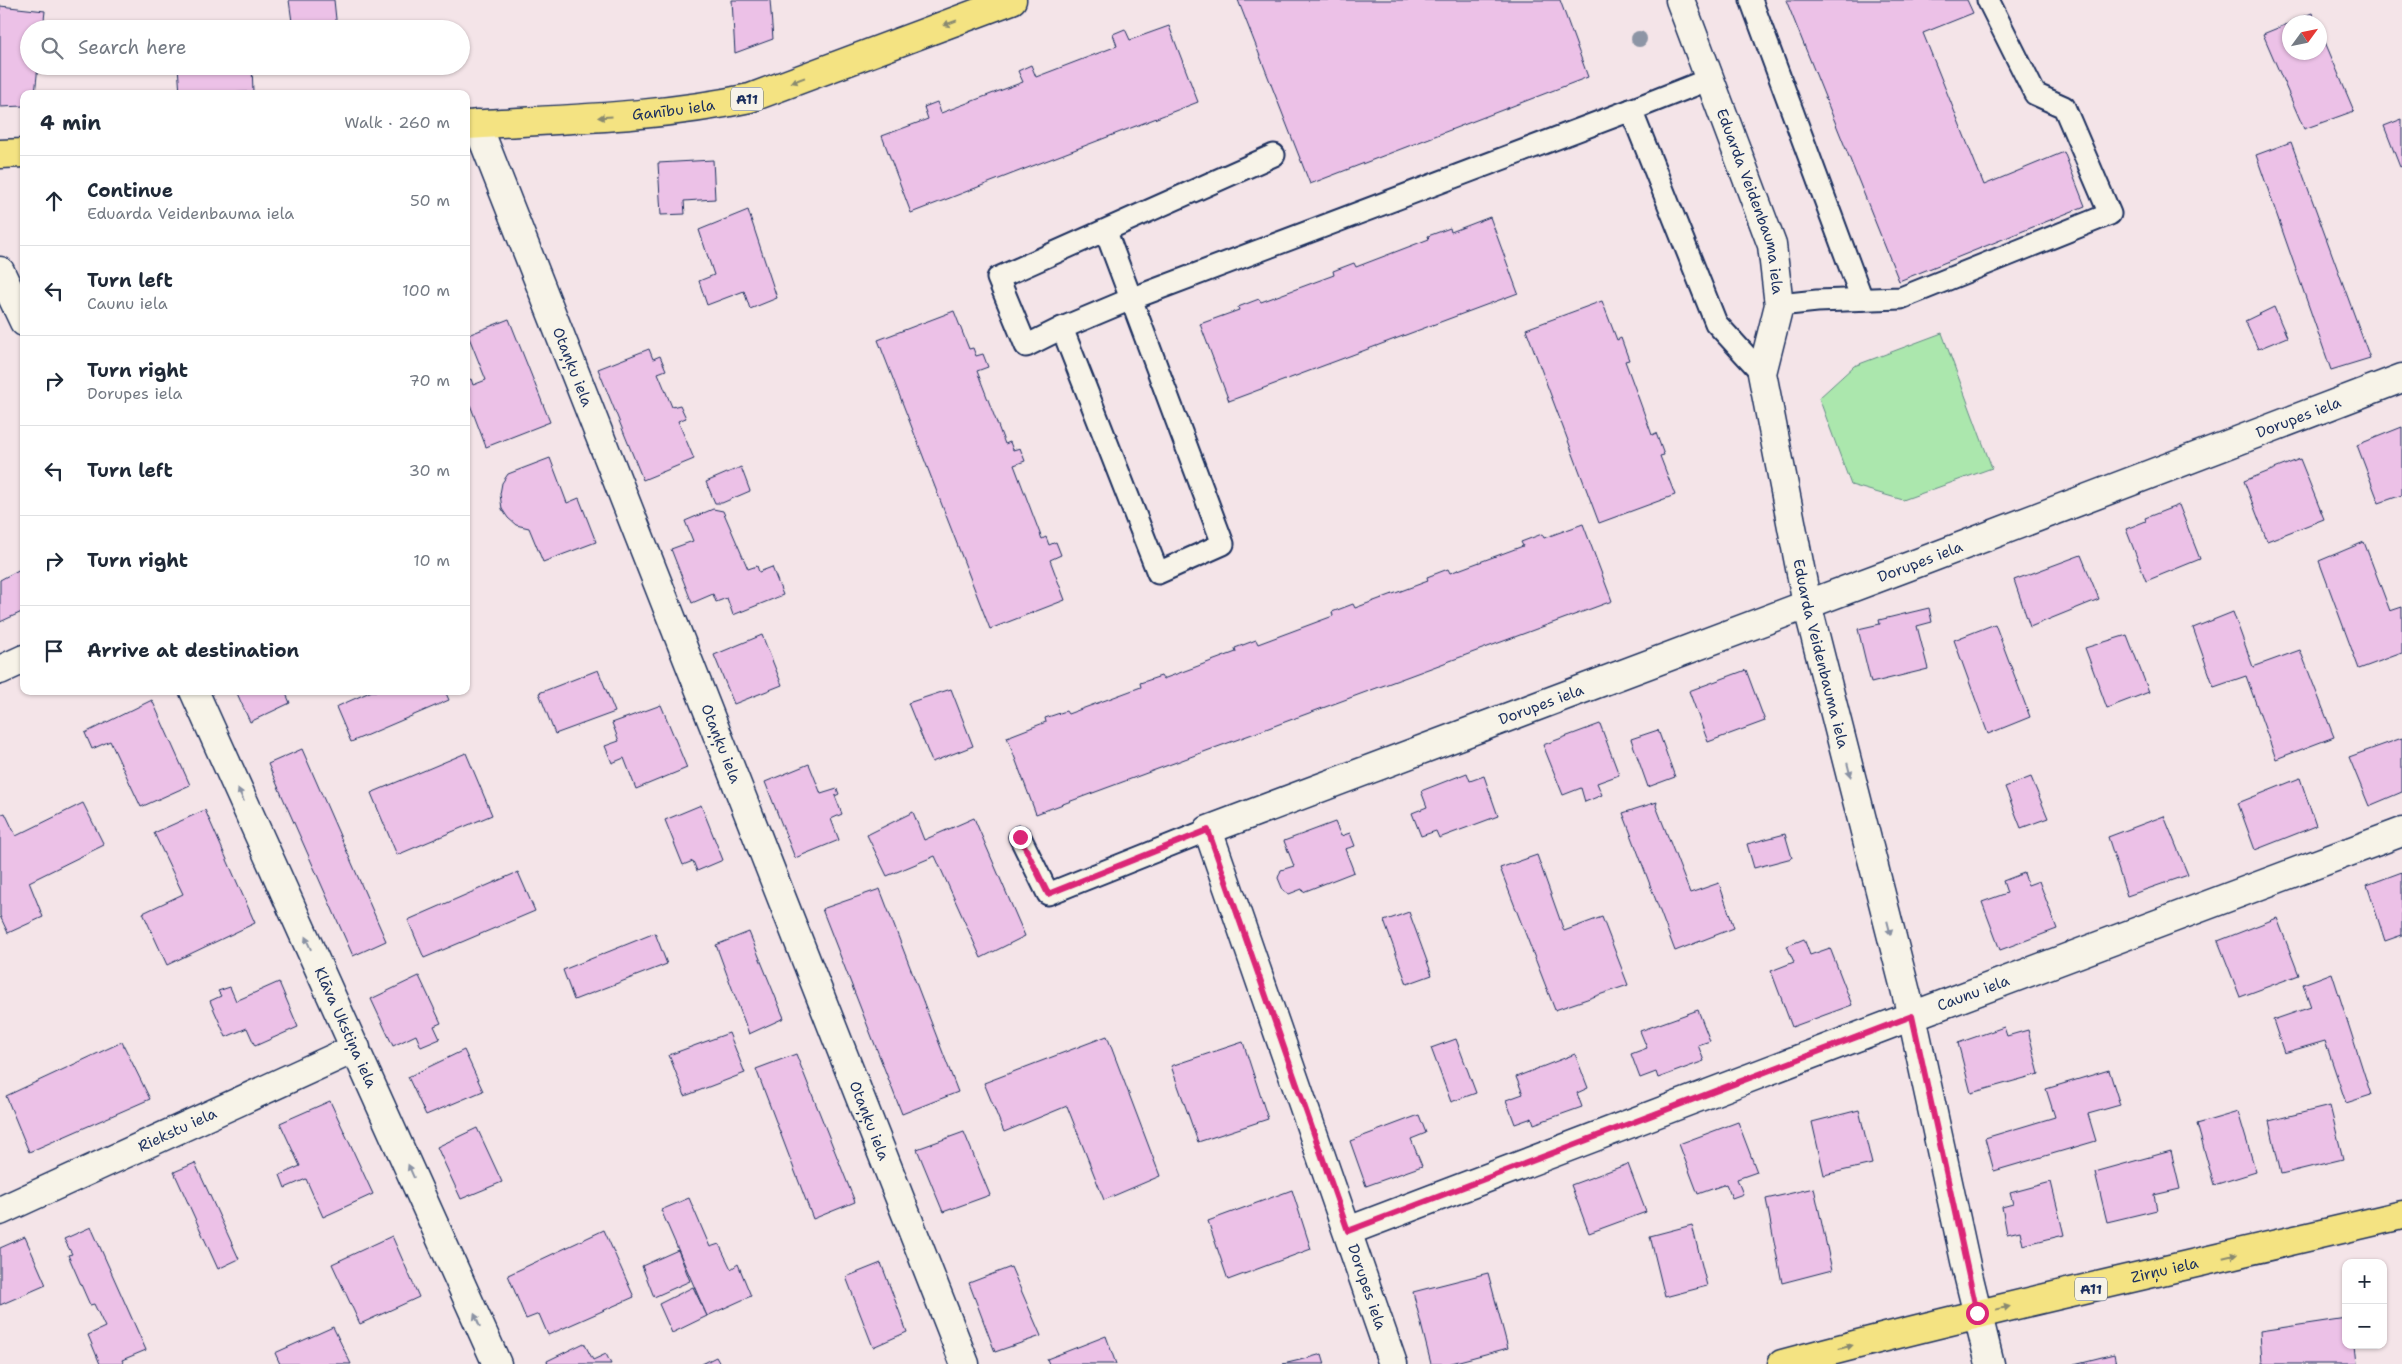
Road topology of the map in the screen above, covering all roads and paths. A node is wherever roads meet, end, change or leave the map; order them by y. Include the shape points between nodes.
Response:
1 (1012, 0) edge
2 (1680, 0) edge
3 (1751, 0) edge
4 (1988, 0) edge
5 (1710, 79) junction
6 (1631, 110) junction
7 (472, 125) edge
8 (20, 153) edge
9 (0, 154) edge
10 (1274, 155) dead end
11 (1106, 232) junction
12 (0, 271) edge
13 (1131, 299) junction
14 (1862, 300) junction
15 (1779, 305) junction
16 (20, 314) edge
17 (1062, 328) junction
18 (1762, 373) junction
19 (2402, 378) edge
20 (1807, 604) junction
21 (20, 660) edge
22 (0, 670) edge
23 (196, 695) edge
24 (1208, 830) junction
25 (2402, 832) edge
26 (1020, 837) dead end
27 (1912, 1016) junction
28 (356, 1048) junction
29 (0, 1211) edge
30 (2402, 1216) edge
31 (1348, 1231) junction
32 (1977, 1313) junction
33 (497, 1364) edge
34 (965, 1364) edge
35 (1394, 1364) edge
36 (1782, 1364) edge
37 (1990, 1364) edge

1 -> 7 highway, Ganību iela / A11 via 750,98 655,114
2 - 5 street, Eduarda Veidenbauma iela
3 - 14 lane
4 - 14 lane via 2034,94 2064,107 2110,214 1901,298
5 - 6 lane
5 - 15 street, Eduarda Veidenbauma iela via 1772,245
6 - 13 lane
6 - 18 lane via 1716,323
7 - 34 street, Otaņķu iela
8 - 9 highway
10 - 11 lane
11 - 13 lane
11 - 17 lane via 998,278 1026,346
12 - 16 street
13 - 17 lane
13 - 17 lane via 1223,544 1158,573
14 - 15 lane
15 - 18 street, Eduarda Veidenbauma iela
18 - 20 street, Eduarda Veidenbauma iela
19 - 20 street, Dorupes iela
20 - 24 street, Dorupes iela
20 -> 27 street, Eduarda Veidenbauma iela
21 - 22 street
28 -> 23 street, Klāva Ukstiņa iela
24 - 26 lane via 1048,894
24 - 31 street, Dorupes iela
25 - 27 street, Caunu iela
27 - 31 street, Caunu iela
27 - 32 street, Eduarda Veidenbauma iela
28 - 29 street, Riekstu iela
33 -> 28 street, Klāva Ukstiņa iela
32 -> 30 highway, Zirņu iela / A11
31 - 35 street, Dorupes iela
36 -> 32 highway, Zirņu iela / A11
32 - 37 street, Eduarda Veidenbauma iela

